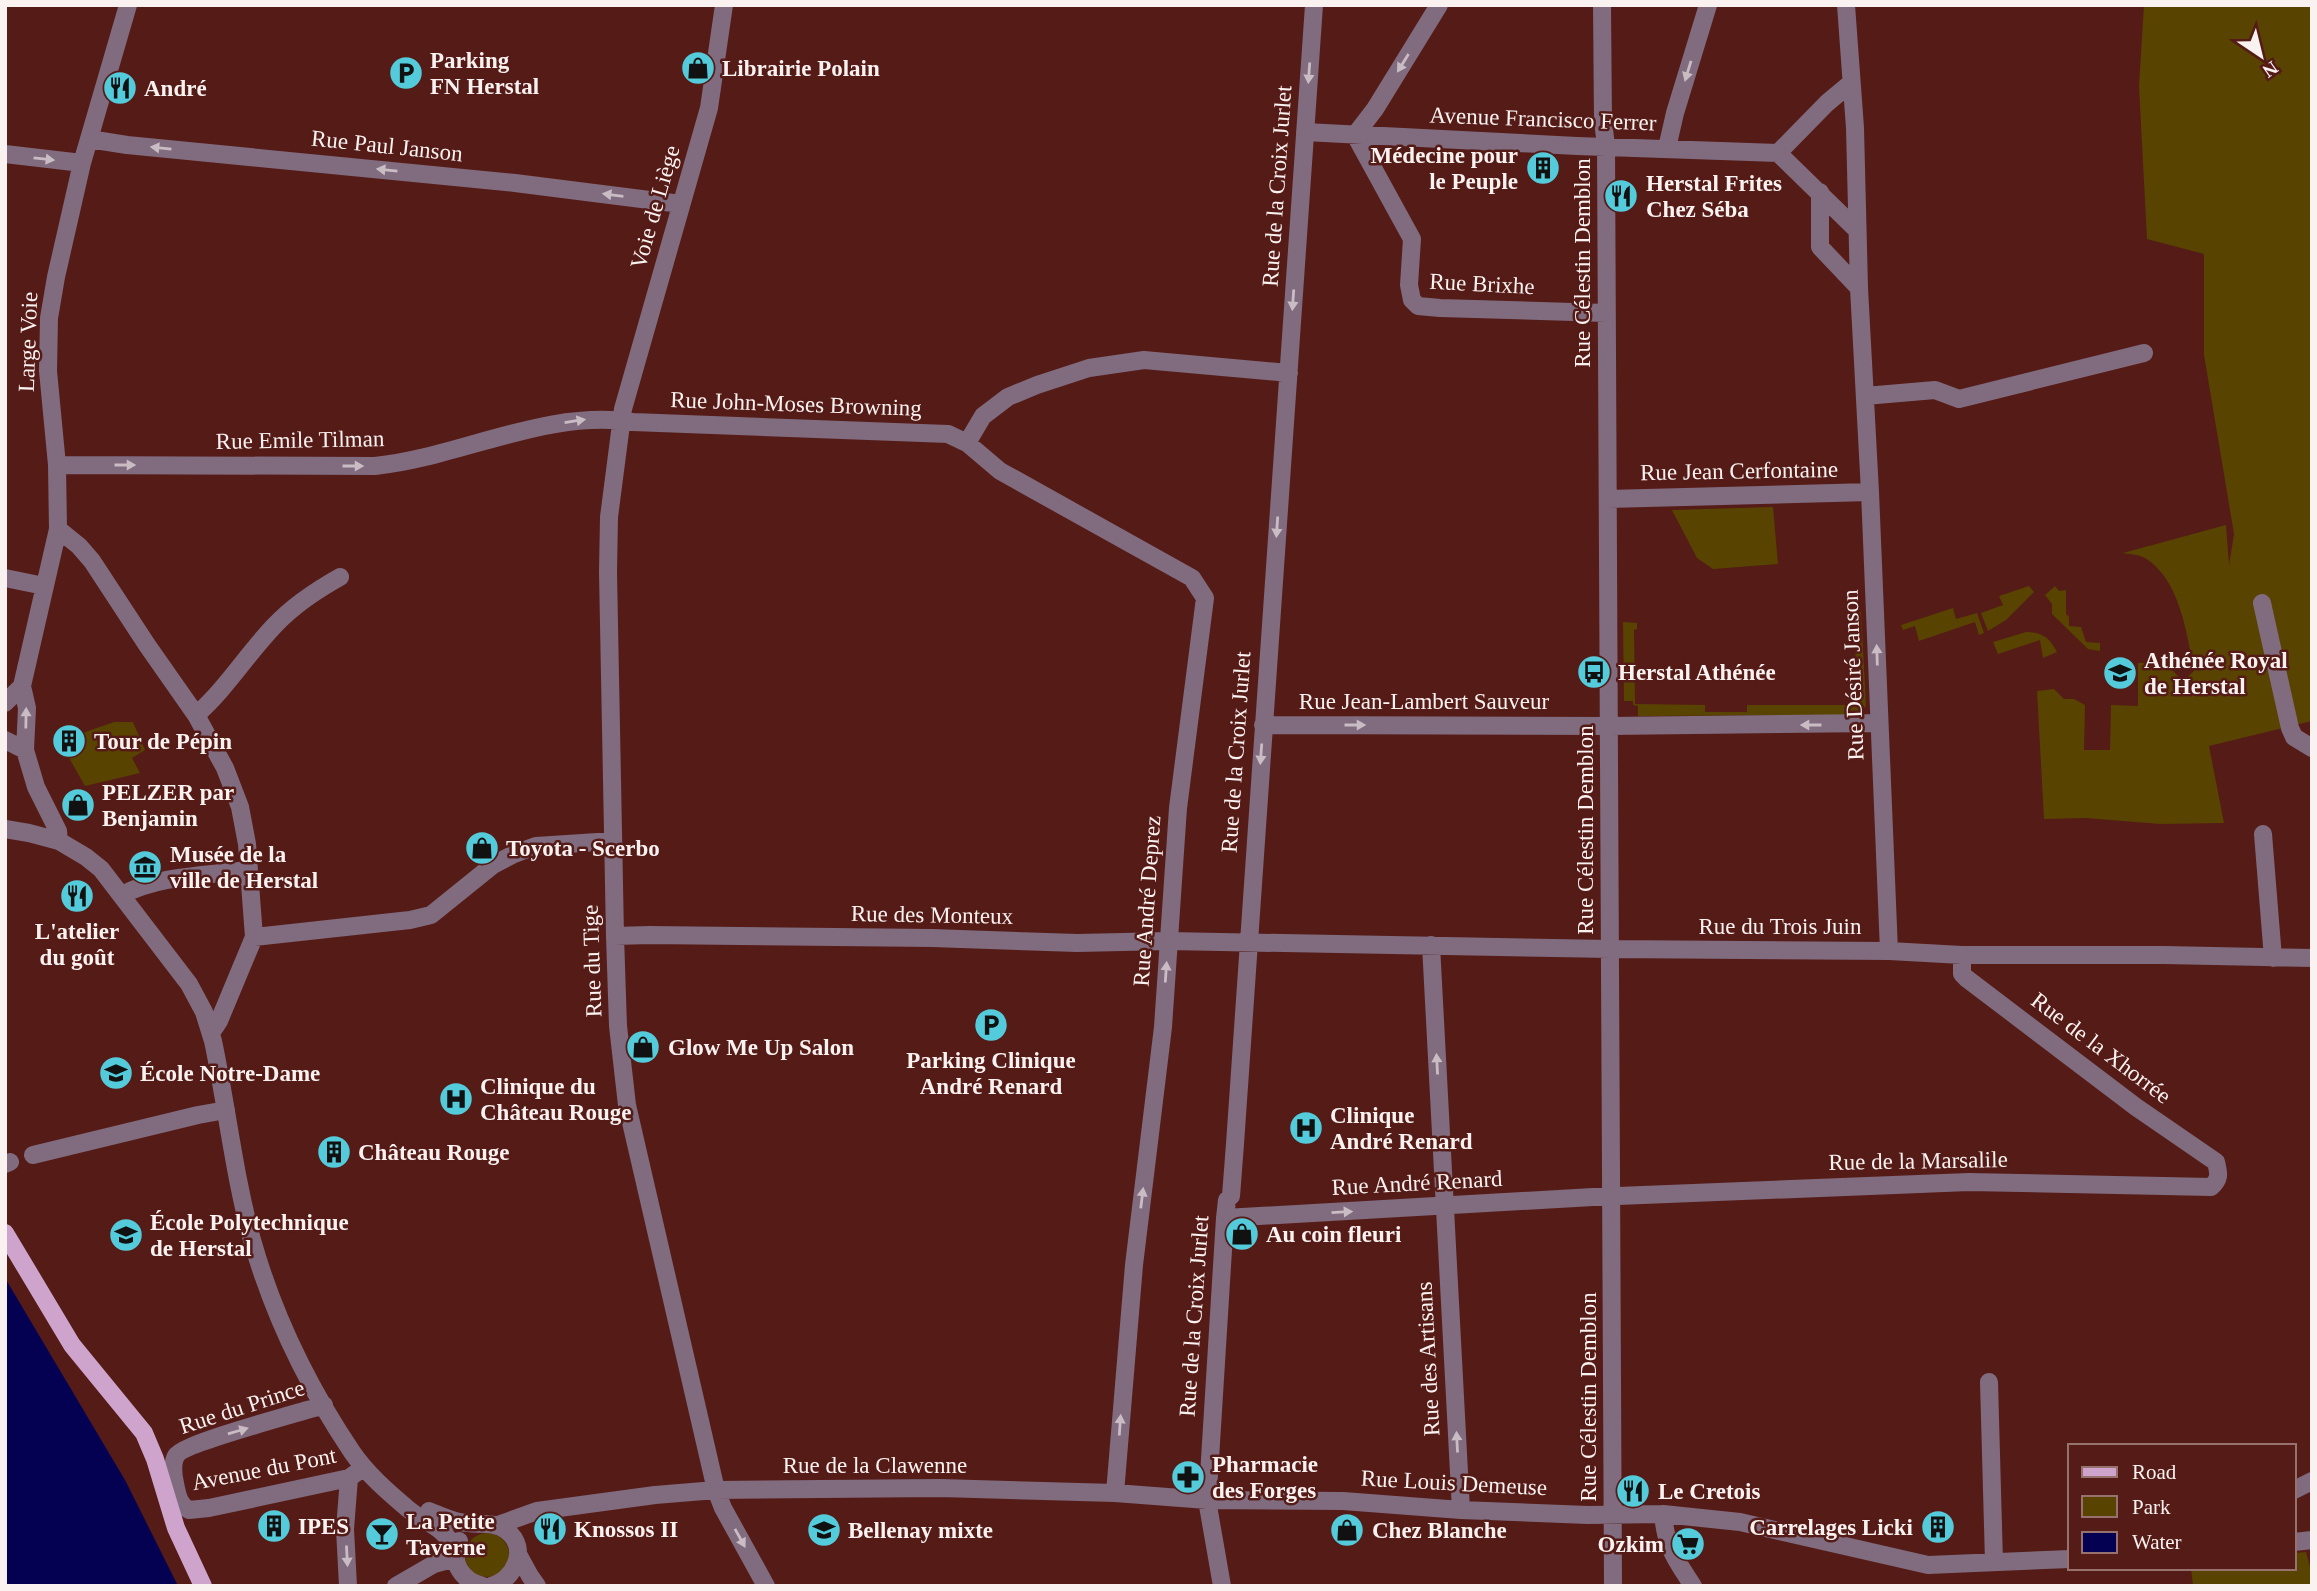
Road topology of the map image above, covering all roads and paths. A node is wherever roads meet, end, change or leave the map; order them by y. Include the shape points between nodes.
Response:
1 (128, 5) edge
2 (724, 5) edge
3 (1314, 5) edge
4 (1439, 5) edge
5 (1602, 5) edge
6 (1708, 5) edge
7 (1846, 5) edge
8 (1851, 83) junction
9 (1305, 132) junction
10 (1355, 135) junction
11 (89, 139) junction
12 (1606, 146) junction
13 (1667, 148) junction
14 (1778, 153) junction
15 (5, 155) edge
16 (82, 163) junction
17 (1820, 192) junction
18 (681, 204) junction
19 (1857, 230) junction
20 (1859, 288) junction
21 (1606, 313) junction
22 (2144, 353) dead end
23 (1289, 373) junction
24 (1865, 396) junction
25 (621, 421) junction
26 (967, 443) junction
27 (57, 465) junction
28 (1870, 492) junction
29 (1608, 499) junction
30 (58, 530) junction
31 (340, 577) dead end
32 (5, 578) edge
33 (44, 586) junction
34 (2262, 603) dead end
35 (22, 686) junction
36 (5, 703) edge
37 (196, 715) junction
38 (1879, 723) junction
39 (1263, 725) junction
40 (1609, 726) junction
41 (5, 740) edge
42 (2312, 748) edge
43 (25, 750) junction
44 (5, 830) edge
45 (2263, 834) dead end
46 (59, 841) junction
47 (613, 841) junction
48 (247, 870) junction
49 (122, 895) junction
50 (615, 936) junction
51 (254, 937) junction
52 (1168, 941) junction
53 (1249, 942) junction
54 (1431, 945) junction
55 (1611, 949) junction
56 (1889, 951) junction
57 (1962, 955) junction
58 (2273, 958) junction
59 (2312, 958) edge
60 (211, 1033) junction
61 (226, 1110) junction
62 (33, 1155) dead end
63 (2219, 1176) joint
64 (1612, 1196) junction
65 (1444, 1206) junction
66 (1225, 1218) junction
67 (5, 1233) edge
68 (9, 1246) edge
69 (1989, 1382) dead end
70 (324, 1405) junction
71 (176, 1456) joint
72 (356, 1473) junction
73 (2312, 1481) edge
74 (2296, 1489) edge
75 (716, 1490) junction
76 (1115, 1493) junction
77 (397, 1497) junction
78 (1207, 1500) junction
79 (544, 1510) junction
80 (1461, 1510) junction
81 (1612, 1514) junction
82 (1663, 1514) junction
83 (477, 1525) junction
84 (498, 1525) junction
85 (518, 1552) junction
86 (2068, 1559) edge
87 (1994, 1562) junction
88 (457, 1565) edge
89 (493, 1585) edge
90 (203, 1586) edge
91 (348, 1586) edge
92 (396, 1586) edge
93 (483, 1586) edge
94 (501, 1586) edge
95 (537, 1586) edge
96 (766, 1586) edge
97 (1222, 1586) edge
98 (1613, 1586) edge
99 (1693, 1586) edge

1 - 11 street, Large Voie
2 - 18 street, Voie de Liège via 709,108
3 -> 9 street, Rue de la Croix Jurlet
4 -> 10 street
5 - 12 street, Rue Célestin Demblon
6 -> 13 street
7 - 8 street, Rue Désiré Janson
8 - 14 street
8 - 19 street, Rue Désiré Janson
9 - 10 street, Avenue Francisco Ferrer
9 -> 23 street, Rue de la Croix Jurlet
10 - 12 street, Avenue Francisco Ferrer
10 - 21 street, Rue Brixhe via 1412,239 1409,285 1418,306
11 - 16 street, Large Voie
18 -> 11 street, Rue Paul Janson
12 - 13 street, Avenue Francisco Ferrer
12 - 21 street, Rue Célestin Demblon
13 - 14 street, Avenue Francisco Ferrer
14 - 17 street
15 -> 16 street
16 - 27 street, Large Voie via 49,318 48,382
17 - 19 street
17 - 20 street via 1820,247
18 - 25 street, Voie de Liège
19 - 20 street, Rue Désiré Janson
20 - 24 street, Rue Désiré Janson
21 - 29 street, Rue Célestin Demblon
22 - 24 street via 1959,398 1935,390
23 - 26 street via 1144,360 1089,368 1008,397 983,416
23 -> 39 street, Rue de la Croix Jurlet
24 - 28 street, Rue Désiré Janson
25 - 26 street, Rue John-Moses Browning via 948,434
27 -> 25 street, Rue Emile Tilman via 375,466 591,418
25 - 47 street, Rue du Tige via 609,517
26 - 52 street, Rue André Deprez via 1000,471 1192,578 1206,598 1178,808
27 - 30 street, Large Voie
28 - 29 street, Rue Jean Cerfontaine
38 -> 28 street, Rue Désiré Janson
29 - 40 street, Rue Célestin Demblon
30 - 33 street, Large Voie
30 - 37 street via 92,561
31 - 37 street via 305,597 274,626
32 - 33 street
33 - 35 street, Large Voie
34 - 42 street via 2290,728 2294,737
35 - 36 street
43 -> 35 street via 27,708
37 - 48 street via 240,807
38 -> 40 street, Rue Jean-Lambert Sauveur
38 - 56 street, Rue Désiré Janson
39 -> 40 street, Rue Jean-Lambert Sauveur
39 -> 53 street, Rue de la Croix Jurlet
40 - 55 street, Rue Célestin Demblon
41 - 43 street
43 - 46 street
44 - 46 street
45 - 58 street
46 - 49 street via 93,862
47 - 50 street, Rue du Tige
47 - 51 street via 536,846 514,854 493,865 431,915
48 - 49 street via 172,879
48 - 51 street
49 - 60 street via 194,991
50 - 52 street, Rue des Monteux
50 - 75 street, Rue du Tige via 627,1105
51 - 60 street
52 - 53 street, Rue des Monteux
76 -> 52 street, Rue André Deprez via 1126,1341 1163,1027
53 - 54 street, Rue du Trois Juin
53 - 66 street, Rue de la Croix Jurlet via 1231,1196
54 - 55 street, Rue du Trois Juin
65 -> 54 street, Rue des Artisans
55 - 56 street, Rue du Trois Juin
55 - 64 street, Rue Célestin Demblon
56 - 57 street, Rue du Trois Juin
57 - 58 street, Rue du Trois Juin
57 - 63 street, Rue de la Xhorrée via 1966,978 2209,1157
58 - 59 street, Rue du Trois Juin
60 - 61 street
61 - 62 street
61 - 70 street via 247,1222 261,1269
63 - 64 street, Rue de la Marsalile via 2211,1187 1969,1182
64 - 65 street, Rue André Renard
64 - 81 street, Rue Célestin Demblon
66 -> 65 street, Rue André Renard
80 -> 65 street, Rue des Artisans
66 - 78 street, Rue de la Croix Jurlet
67 - 68 main road
68 - 90 main road via 83,1361 144,1433 176,1528
69 - 87 street
71 -> 70 street, Rue du Prince via 193,1445
70 - 72 street
71 - 72 street, Avenue du Pont via 176,1488 181,1504 189,1510
72 - 77 street
72 -> 91 street via 345,1529
73 - 74 street
75 - 76 street, Rue de la Clawenne
75 - 79 street, Rue de la Clawenne
75 -> 96 street, Rue du Tige
76 - 78 street, Rue de la Clawenne
77 - 83 street, Rue de la Clawenne via 448,1519
77 - 88 street via 440,1529
78 - 80 street, Rue Louis Demeuse via 1343,1501
78 - 97 street, Rue de la Croix Jurlet
79 - 84 street, Rue de la Clawenne
79 - 85 street via 528,1528
80 - 81 street, Rue Louis Demeuse
81 - 82 street, Rue Louis Demeuse
81 - 98 street, Rue Célestin Demblon
82 - 87 street, Rue Louis Demeuse via 1740,1522 1928,1565
82 - 99 street via 1670,1550
83 - 84 street, Rue de la Clawenne
83 - 88 street via 461,1537
84 - 85 street via 513,1536
85 - 89 street via 512,1573
85 - 95 street
86 - 87 street, Rue Louis Demeuse
88 - 92 street via 435,1564
88 - 93 street via 467,1579
89 - 94 street

